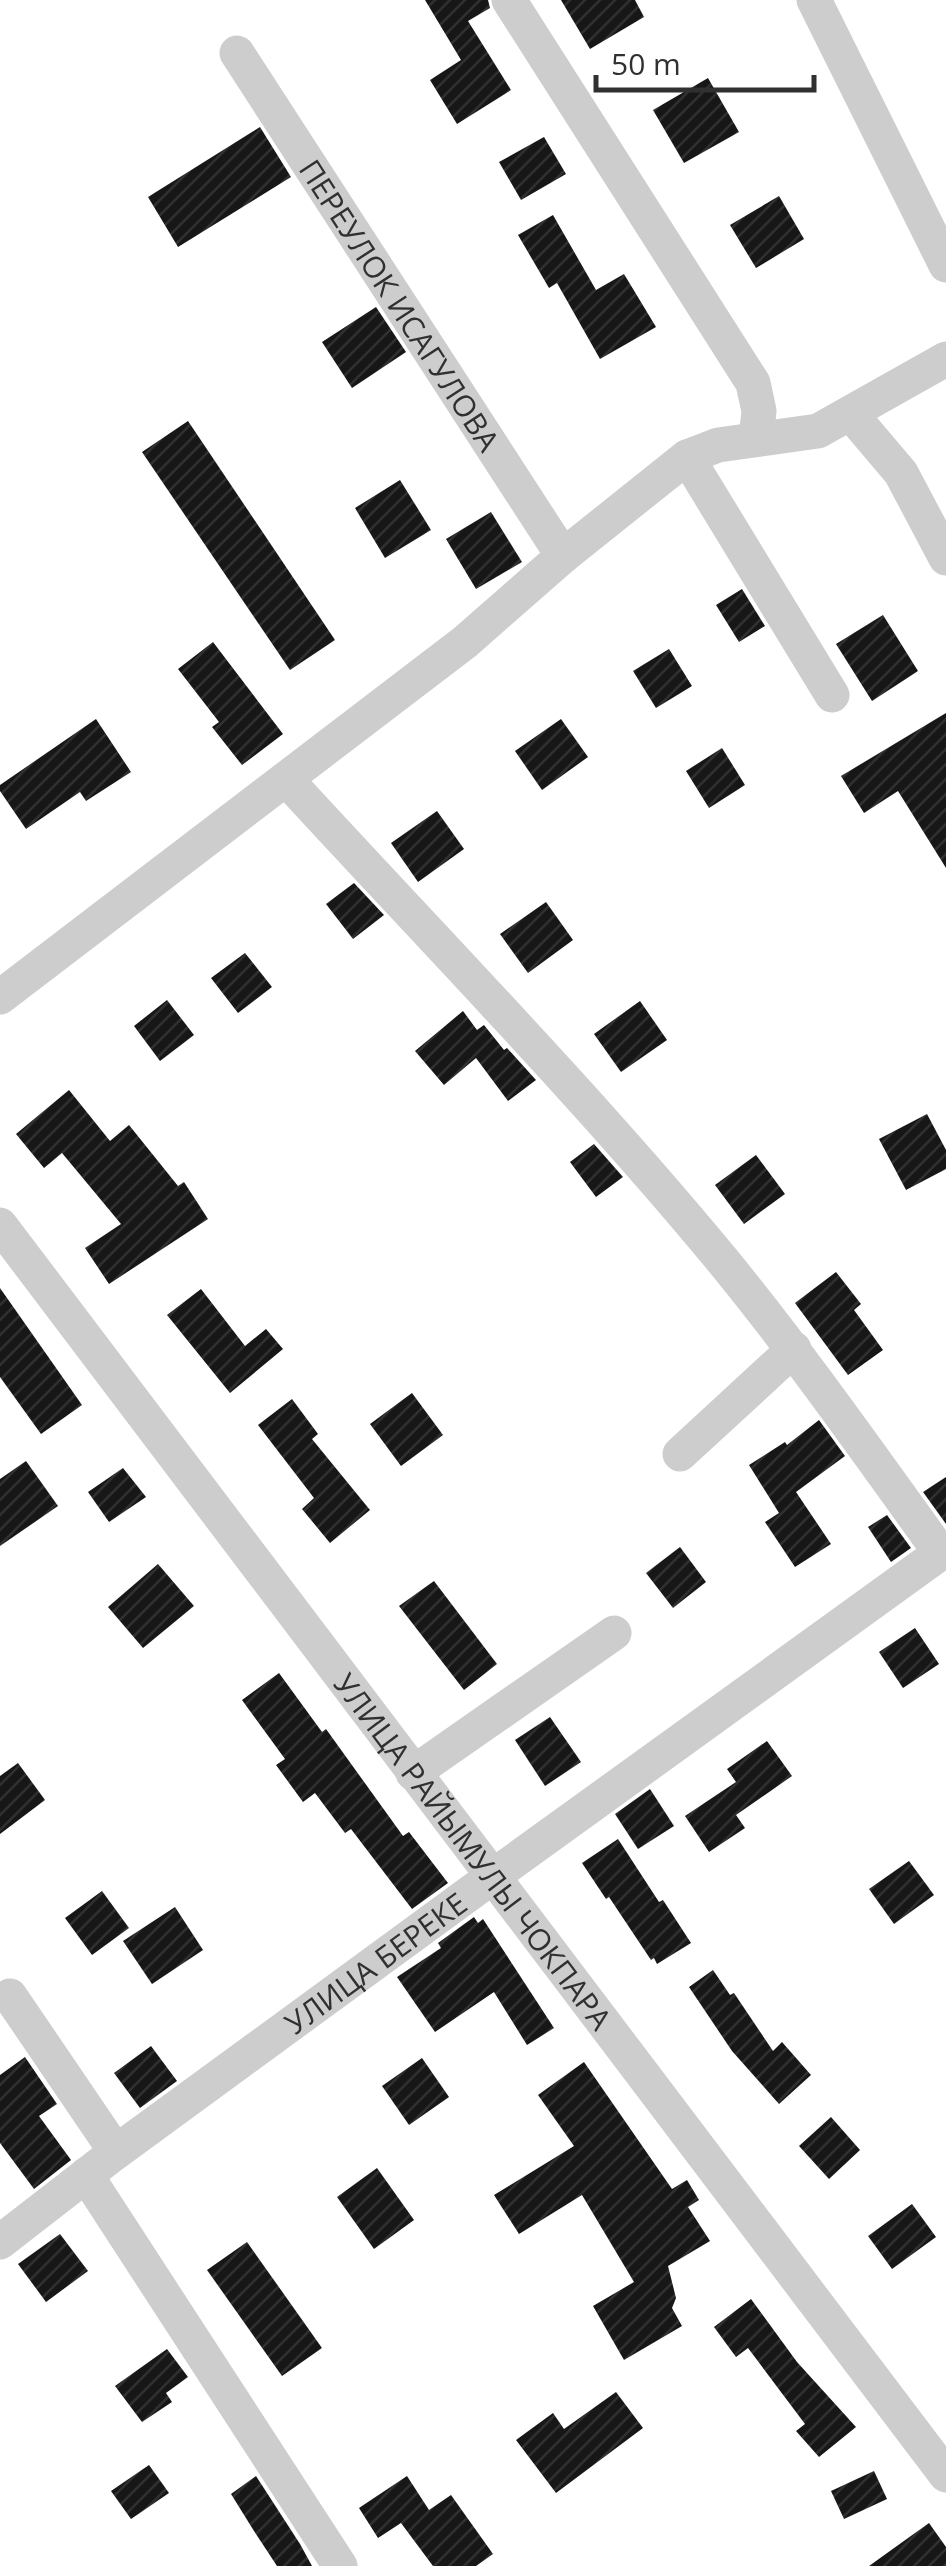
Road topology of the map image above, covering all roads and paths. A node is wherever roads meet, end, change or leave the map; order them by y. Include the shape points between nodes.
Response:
1 (509, 0) edge
2 (814, 0) edge
3 (237, 53) dead end
4 (946, 265) edge
5 (946, 359) edge
6 (851, 414) junction
7 (756, 439) junction
8 (687, 457) junction
9 (563, 556) junction
10 (946, 558) edge
11 (832, 694) dead end
12 (286, 779) junction
13 (0, 997) edge
14 (0, 1225) edge
15 (794, 1349) junction
16 (680, 1454) dead end
17 (940, 1562) edge
18 (614, 1632) dead end
19 (412, 1773) junction
20 (492, 1877) junction
21 (10, 1996) dead end
22 (116, 2152) junction
23 (86, 2175) junction
24 (0, 2242) edge
25 (946, 2475) edge
26 (340, 2566) edge

1 - 7 street via 752,383
2 - 4 street
3 - 9 street, ПЕРЕУЛОК ИСАГУЛОВА
5 - 6 street
6 - 7 street via 818,431
6 - 10 street via 901,473
7 - 8 street
8 - 9 street
8 - 11 street
9 - 12 street via 465,642
12 - 13 street
12 - 15 street via 598,1118
14 - 19 street, УЛИЦА РАЙЫМУЛЫ ЧОКПАРА
15 - 16 street
15 - 17 street
17 - 20 street, УЛИЦА БЕРЕКЕ
18 - 19 street
19 - 20 street, УЛИЦА РАЙЫМУЛЫ ЧОКПАРА
20 - 22 street, УЛИЦА БЕРЕКЕ
20 - 25 street, УЛИЦА РАЙЫМУЛЫ ЧОКПАРА
21 - 22 street
22 - 23 street, УЛИЦА БЕРЕКЕ
23 - 24 street, УЛИЦА БЕРЕКЕ
23 - 26 street

